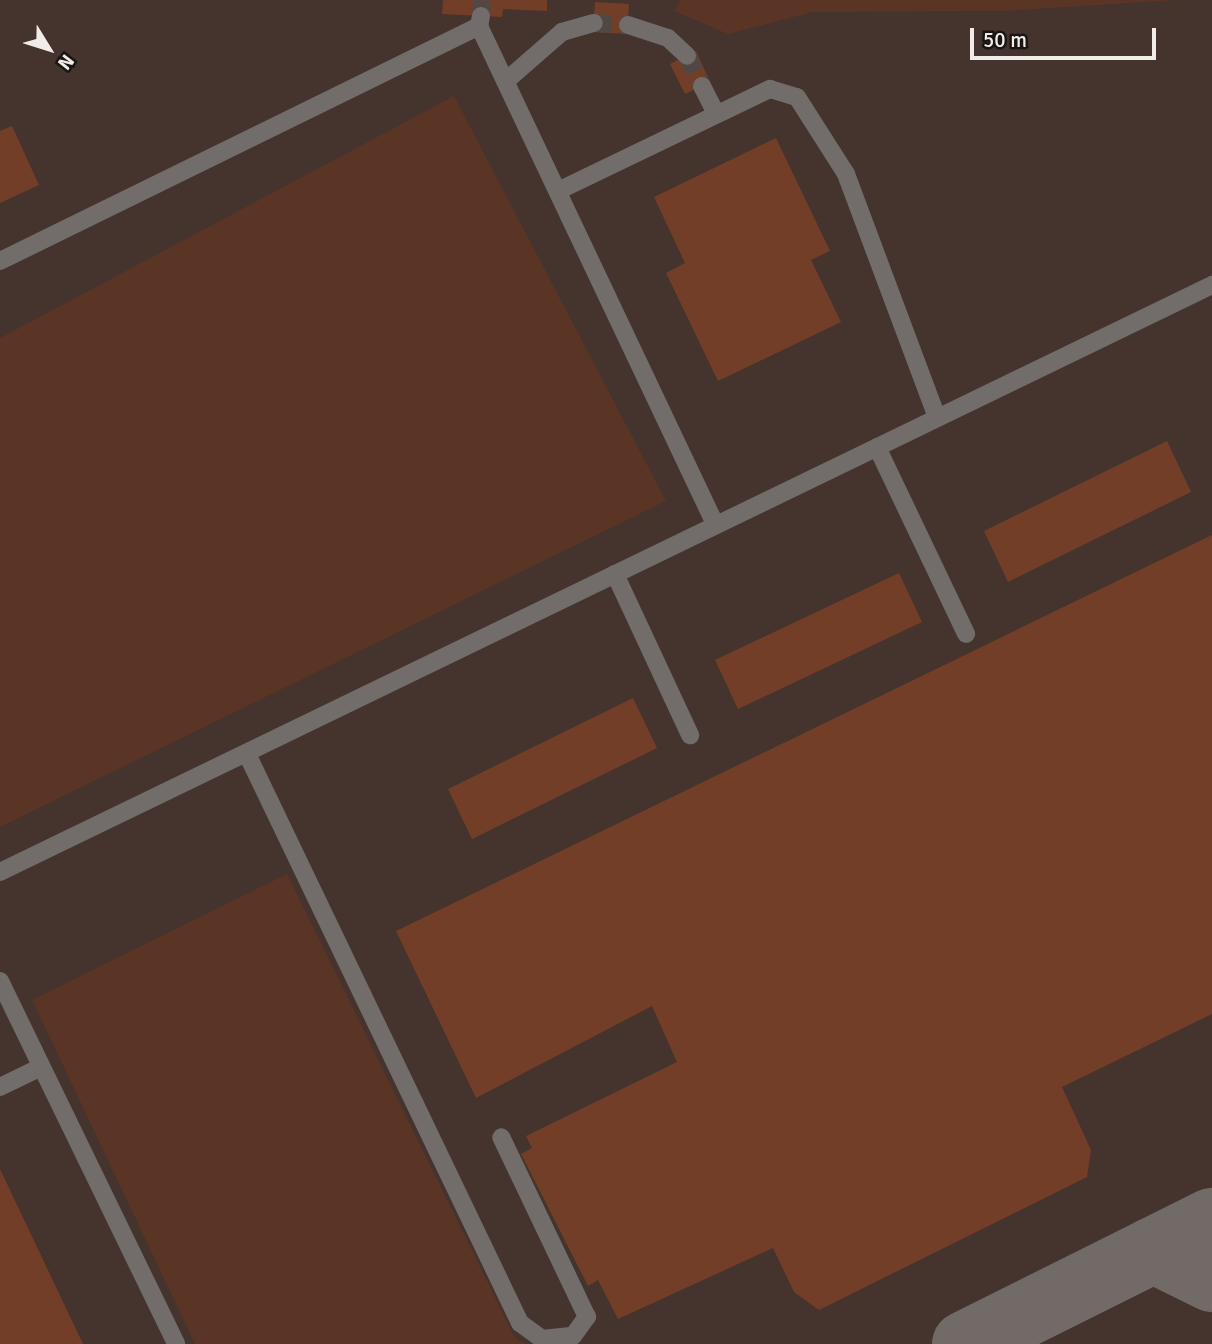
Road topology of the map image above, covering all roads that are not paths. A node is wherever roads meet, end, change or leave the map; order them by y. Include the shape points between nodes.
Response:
1 (594, 23) tunnel mouth
2 (628, 25) tunnel mouth
3 (687, 56) tunnel mouth
4 (507, 80) junction
5 (702, 86) tunnel mouth
6 (715, 112) junction
7 (562, 190) junction
8 (0, 261) edge
9 (1212, 285) edge
10 (937, 417) junction
11 (877, 447) junction
12 (715, 524) junction
13 (615, 574) junction
14 (966, 634) dead end
15 (690, 735) dead end
16 (247, 756) junction
17 (0, 872) edge
18 (0, 981) edge
19 (41, 1067) junction
20 (0, 1087) edge
21 (501, 1138) dead end
22 (176, 1344) edge

1 - 4 lane via 562,32
2 - 3 lane via 668,38
4 - 7 lane
4 - 8 lane via 480,21
5 - 6 lane
6 - 7 lane
6 - 10 lane via 770,89 797,97 816,121 846,174
7 - 12 lane
9 - 10 lane
10 - 11 lane
11 - 12 lane
11 - 14 lane
12 - 13 lane
13 - 15 lane
13 - 16 lane
16 - 17 lane
16 - 21 lane via 520,1323 542,1339 573,1336 587,1317
18 - 19 lane
19 - 20 lane
19 - 22 lane

